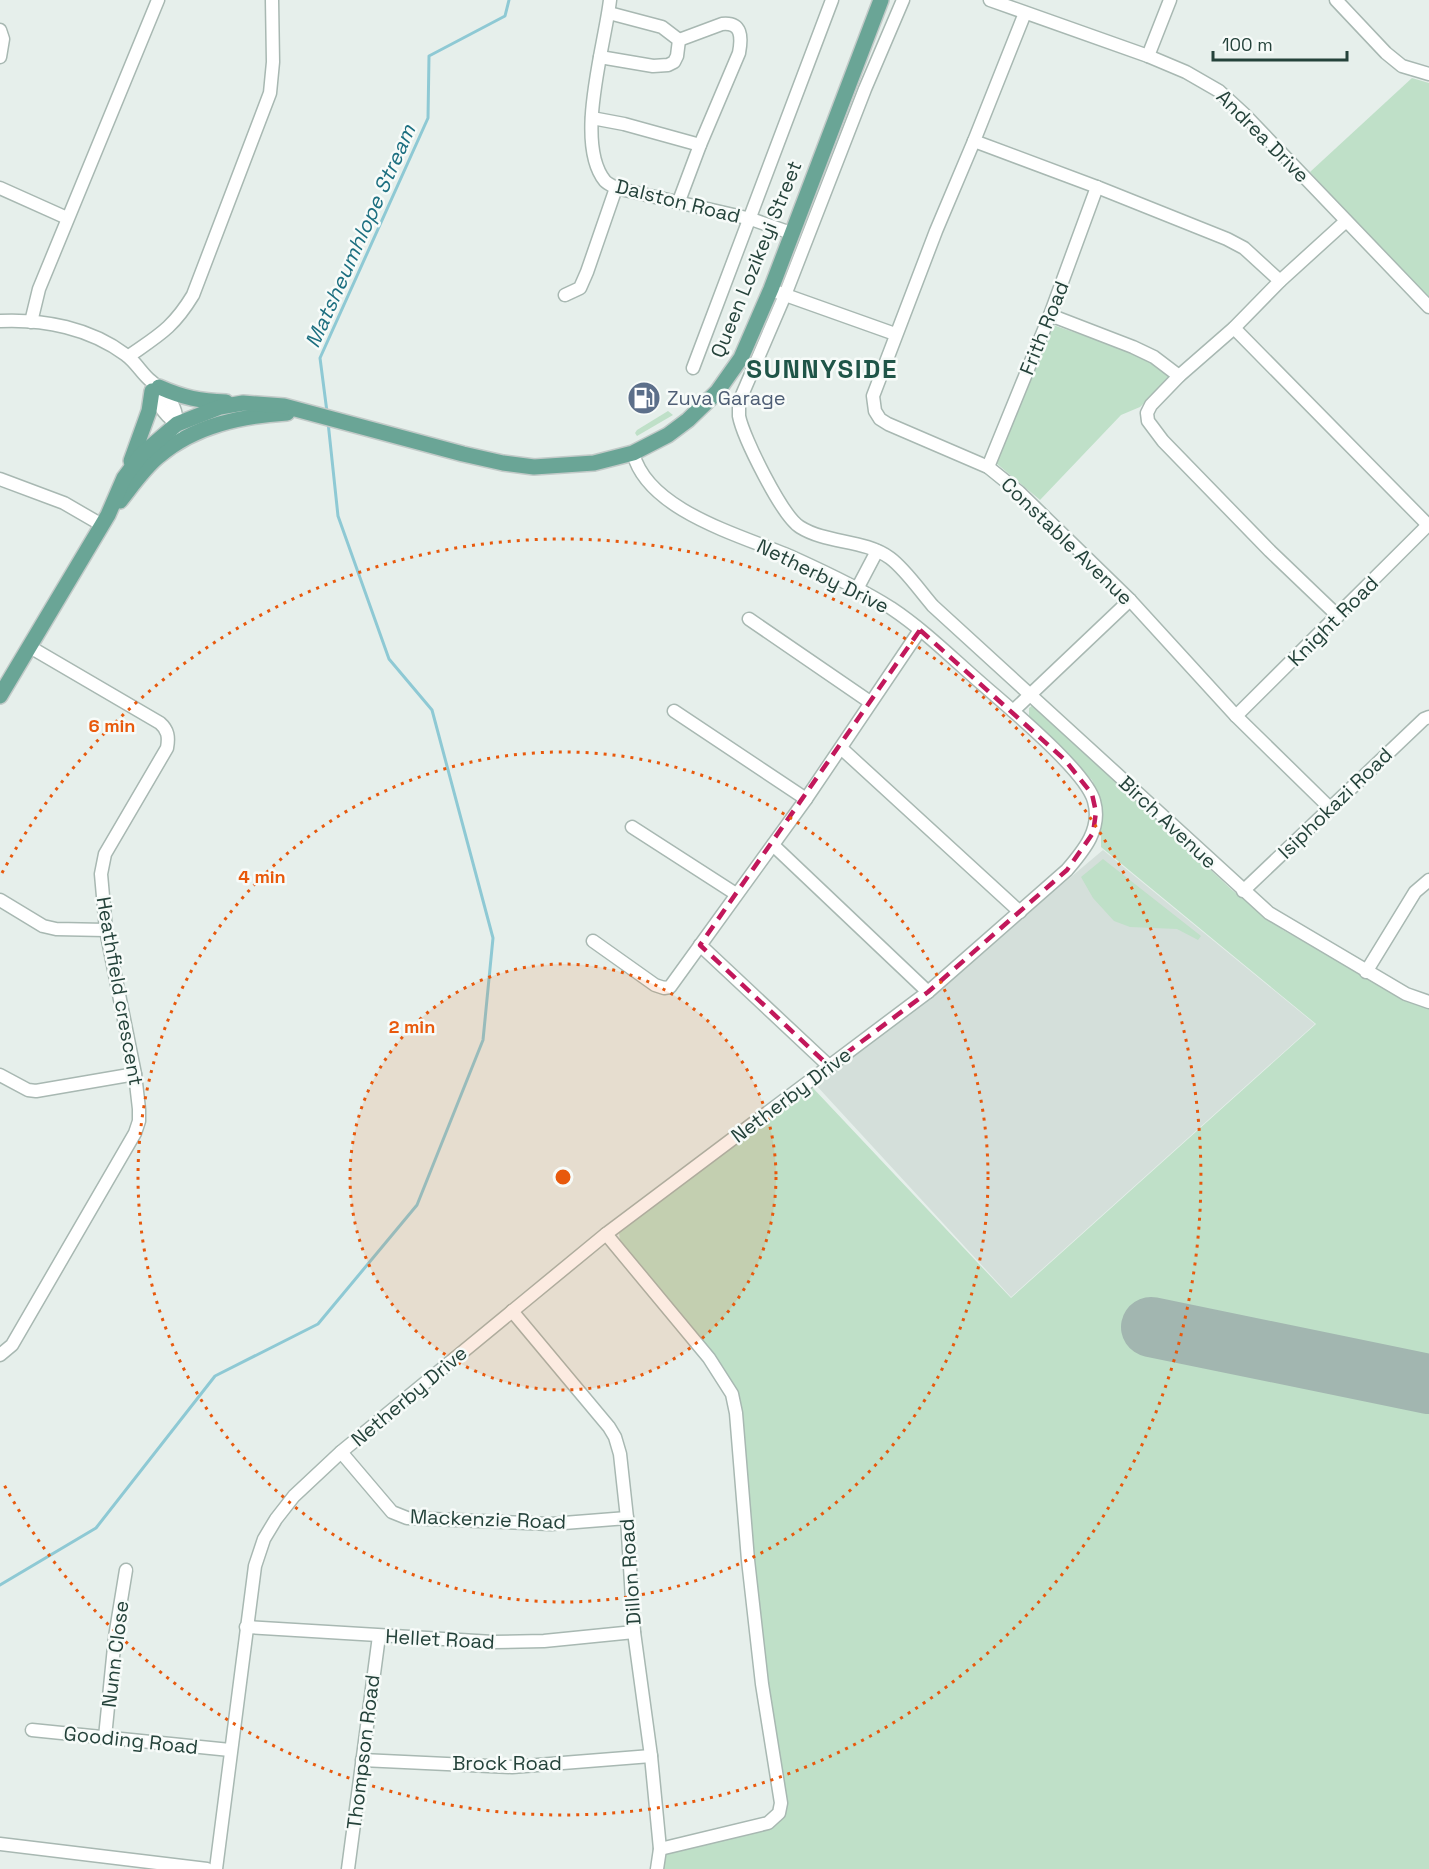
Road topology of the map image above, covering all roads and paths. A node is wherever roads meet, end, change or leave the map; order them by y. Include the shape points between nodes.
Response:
1 (158, 0) edge
2 (272, 0) edge
3 (610, 0) edge
4 (832, 0) edge
5 (881, 0) edge
6 (903, 0) edge
7 (990, 0) edge
8 (1170, 0) edge
9 (1336, 0) edge
10 (609, 13) junction
11 (1025, 14) junction
12 (0, 30) edge
13 (679, 40) junction
14 (1148, 56) junction
15 (0, 57) edge
16 (600, 57) junction
17 (1429, 74) edge
18 (592, 118) junction
19 (974, 141) junction
20 (700, 146) junction
21 (1097, 187) junction
22 (0, 188) edge
23 (616, 188) junction
24 (679, 201) junction
25 (67, 218) junction
26 (751, 219) junction
27 (1346, 220) junction
28 (791, 233) junction
29 (1280, 281) junction
30 (778, 292) junction
31 (565, 295) dead end
32 (1429, 307) edge
33 (1050, 315) junction
34 (0, 321) edge
35 (31, 322) junction
36 (1234, 328) junction
37 (895, 334) junction
38 (129, 356) junction
39 (693, 368) dead end
40 (1179, 376) junction
41 (154, 386) junction
42 (243, 403) junction
43 (309, 412) junction
44 (177, 424) junction
45 (210, 427) junction
46 (633, 453) junction
47 (158, 456) junction
48 (988, 467) junction
49 (124, 478) junction
50 (0, 480) edge
51 (105, 520) junction
52 (1429, 525) edge
53 (877, 551) junction
54 (857, 589) junction
55 (1130, 600) junction
56 (1338, 616) junction
57 (750, 619) dead end
58 (920, 630) junction
59 (30, 646) junction
60 (1031, 695) junction
61 (0, 696) edge
62 (870, 702) junction
63 (674, 711) dead end
64 (1013, 711) junction
65 (1236, 716) junction
66 (1429, 717) edge
67 (841, 748) junction
68 (806, 800) junction
69 (1330, 808) junction
70 (632, 827) dead end
71 (773, 845) junction
72 (1429, 880) edge
73 (1243, 891) junction
74 (736, 894) junction
75 (0, 900) edge
76 (1020, 912) junction
77 (106, 930) junction
78 (593, 941) dead end
79 (700, 945) junction
80 (1366, 972) junction
81 (928, 992) junction
82 (1429, 1002) edge
83 (829, 1066) junction
84 (135, 1074) junction
85 (0, 1075) edge
86 (606, 1234) junction
87 (512, 1311) junction
88 (0, 1355) edge
89 (341, 1452) junction
90 (627, 1518) junction
91 (126, 1570) dead end
92 (246, 1627) junction
93 (634, 1632) junction
94 (379, 1636) junction
95 (32, 1730) dead end
96 (105, 1737) junction
97 (230, 1750) junction
98 (651, 1756) junction
99 (362, 1761) junction
100 (0, 1844) edge
101 (660, 1849) junction
102 (207, 1869) edge
103 (216, 1869) edge
104 (348, 1869) edge
105 (657, 1869) edge

1 - 25 street
2 - 38 street via 270,93 193,295 168,329
3 - 10 street, Dalston Road
4 - 26 street
5 - 28 main road, Queen Lozikeyi Street
6 - 30 street, Birch Avenue
7 - 11 street, Andrea Drive
8 - 14 street
9 - 17 street via 1402,66
10 - 13 street via 662,27
10 - 16 street, Dalston Road
11 - 14 street, Andrea Drive
11 - 19 street, Constable Avenue
12 - 15 street
13 - 16 street via 677,56 668,65
13 - 20 street via 722,24 740,29 739,53
14 - 27 street, Andrea Drive via 1219,91
16 - 18 street, Dalston Road
18 - 20 street
18 - 23 street, Dalston Road via 596,161 606,182
19 - 21 street
19 - 37 street, Constable Avenue
20 - 24 street
21 - 29 street via 1235,244
21 - 33 street, Frith Road
22 - 25 street
23 - 24 street, Dalston Road
23 - 31 street via 580,288
24 - 26 street, Dalston Road
25 - 35 street via 39,289
26 - 28 street, Dalston Road
26 - 39 street
27 - 29 street
27 - 32 street, Andrea Drive
28 - 30 main road, Queen Lozikeyi Street
29 - 36 street
30 - 37 street
30 - 46 main road, Queen Lozikeyi Street via 717,392 668,435
30 - 53 street, Birch Avenue via 739,402 744,430 777,501 799,527
33 - 40 street via 1133,347
33 - 48 street, Frith Road
34 - 35 street
35 - 38 street via 75,329
36 - 40 street
36 - 52 street
37 - 48 street, Constable Avenue via 873,396 880,418
38 - 41 street
40 - 56 street via 1151,405 1147,413 1151,428
41 - 42 main road via 198,400
41 - 44 street via 173,406
41 - 49 main road
42 - 43 main road, Queen Lozikeyi Street
42 - 44 main road, Queen Lozikeyi Street
43 - 45 main road, Queen Lozikeyi Street via 258,415
43 - 46 main road, Queen Lozikeyi Street via 463,454 534,467 594,463
44 - 45 street
44 - 47 street
44 - 49 main road, Queen Lozikeyi Street via 141,455
45 - 47 main road, Queen Lozikeyi Street
46 - 54 street, Netherby Drive via 645,477 680,509
47 - 51 main road, Queen Lozikeyi Street
48 - 55 street, Constable Avenue
49 - 51 main road, Queen Lozikeyi Street
50 - 51 street
51 - 59 main road, Queen Lozikeyi Street
52 - 56 street, Knight Road
53 - 54 street
53 - 60 street, Birch Avenue via 901,568 933,606
54 - 58 street, Netherby Drive
55 - 60 street
55 - 65 street, Constable Avenue
56 - 65 street, Knight Road
57 - 62 street
58 - 62 street
58 - 64 street, Netherby Drive
59 - 61 main road, Queen Lozikeyi Street
59 - 77 street, Heathfield crescent via 160,723 168,735 167,748 105,854 101,874
60 - 64 street
60 - 73 street, Birch Avenue
62 - 67 street
63 - 68 street
64 - 76 street, Netherby Drive via 1081,778 1092,794 1096,812 1093,833 1083,851
65 - 69 street, Constable Avenue
66 - 69 street, Isiphokazi Road
67 - 68 street
67 - 76 street
68 - 71 street
69 - 73 street, Isiphokazi Road
70 - 74 street
71 - 74 street
71 - 81 street
72 - 80 street via 1415,892
73 - 80 street, Birch Avenue via 1286,924
74 - 79 street
75 - 77 street via 43,927
76 - 81 street, Netherby Drive
77 - 84 street, Heathfield crescent
78 - 79 street via 655,985 667,988
79 - 83 street
80 - 82 street, Birch Avenue
81 - 83 street, Netherby Drive
83 - 86 street, Netherby Drive
84 - 85 street via 36,1091
84 - 88 street, Heathfield crescent via 139,1121 135,1132 12,1344
86 - 87 street, Netherby Drive
86 - 101 street via 709,1358 732,1394 760,1661 781,1803 779,1813 768,1824
87 - 89 street, Netherby Drive
87 - 90 street, Dillon Road via 615,1437
89 - 90 street, Mackenzie Road via 399,1516 551,1524
89 - 92 street, Netherby Drive via 294,1496 264,1539 255,1566
90 - 93 street, Dillon Road
91 - 96 street, Nunn Close
92 - 94 street, Hellet Road
92 - 97 street, Netherby Drive
93 - 94 street, Hellet Road via 493,1642
93 - 98 street, Dillon Road
94 - 99 street, Thompson Road
95 - 96 street, Gooding Road
96 - 97 street, Gooding Road
97 - 103 street, Netherby Drive
98 - 99 street, Brock Road via 512,1767
98 - 101 street, Dillon Road
99 - 104 street, Thompson Road
100 - 102 street
101 - 105 street, Dillon Road

